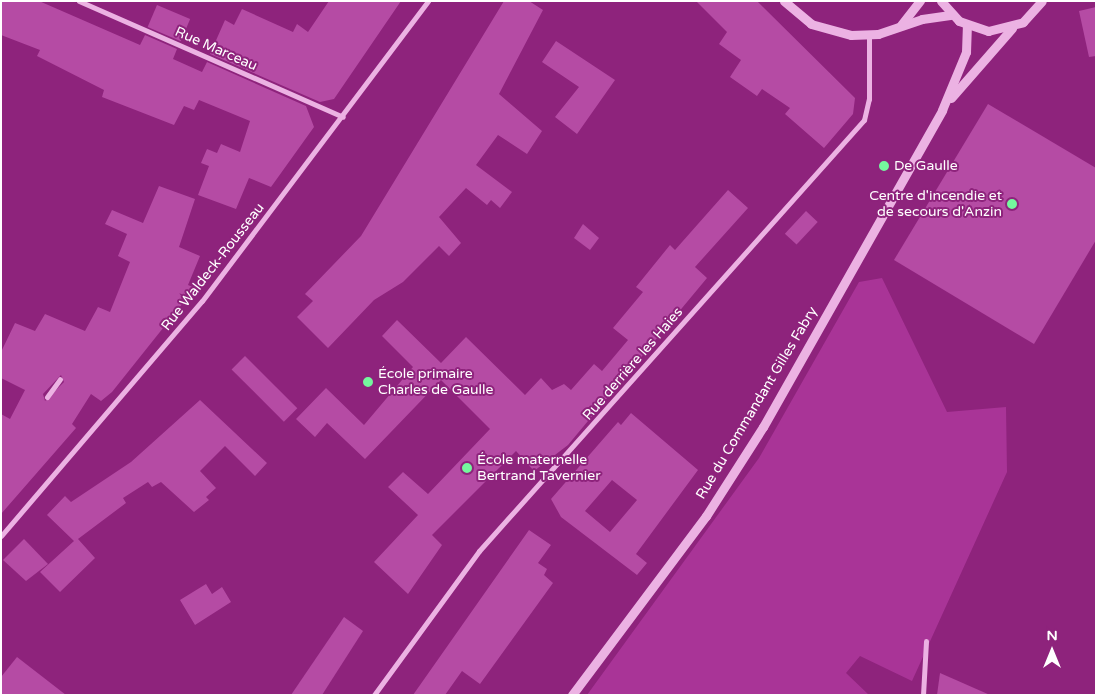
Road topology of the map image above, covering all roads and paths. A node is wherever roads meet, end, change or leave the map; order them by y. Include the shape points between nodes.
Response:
1 (79, 1) edge
2 (428, 1) edge
3 (784, 1) edge
4 (920, 1) edge
5 (941, 1) edge
6 (1042, 1) edge
7 (952, 15) junction
8 (967, 26) junction
9 (1013, 27) junction
10 (896, 28) junction
11 (869, 36) junction
12 (942, 110) junction
13 (344, 117) junction
14 (60, 379) dead end
15 (47, 397) dead end
16 (1, 536) edge
17 (926, 641) dead end
18 (374, 695) edge
19 (572, 695) edge
20 (923, 695) edge

1 - 13 street, Rue Marceau
2 - 13 street, Rue Waldeck-Rousseau
3 - 11 street via 820,28
4 - 10 street
5 - 7 street
6 - 9 street, Rue du Commandant Gilles Fabry
7 - 8 street
7 - 10 street
8 - 9 street via 988,31
8 - 12 street, Rue du Commandant Gilles Fabry via 966,52
9 - 12 street, Rue du Commandant Gilles Fabry
10 - 11 street
11 - 18 street, Rue derrière les Haies via 869,99 864,120 479,551
12 - 19 street, Rue du Commandant Gilles Fabry via 724,488
13 - 16 street, Rue Waldeck-Rousseau via 151,364
14 - 15 street
17 - 20 street

